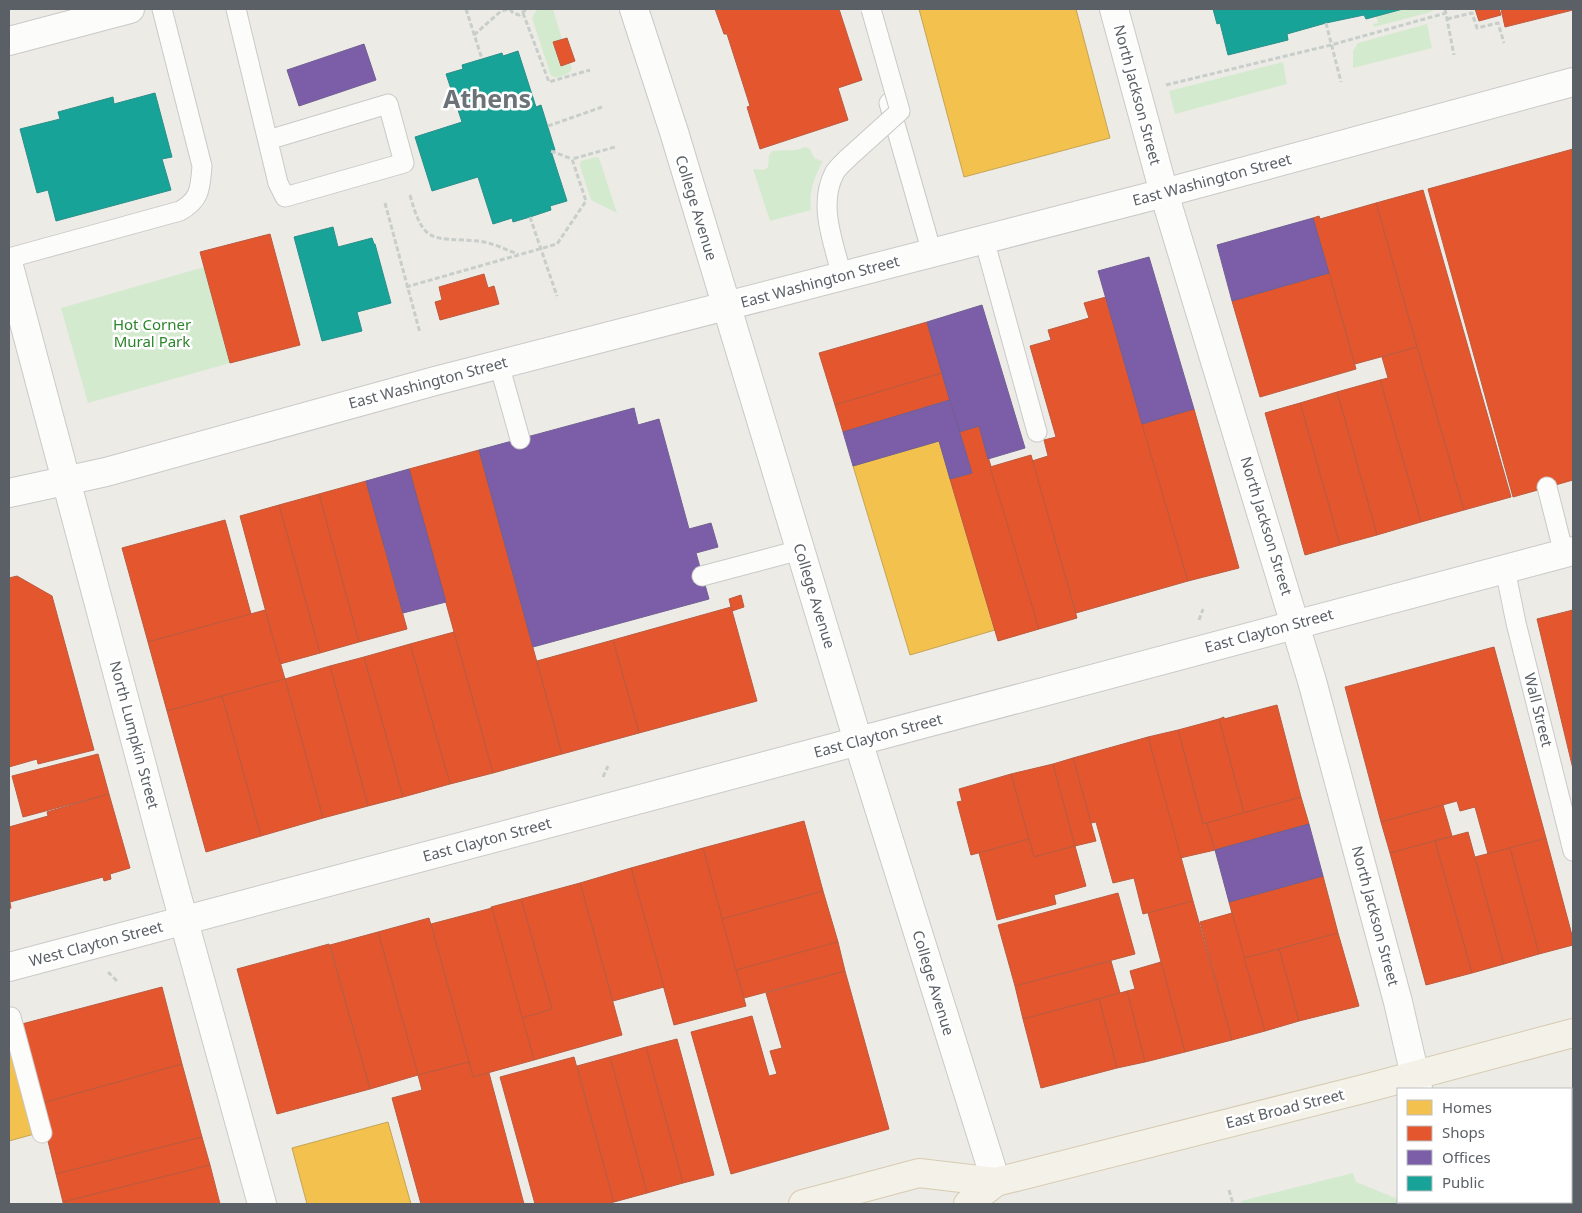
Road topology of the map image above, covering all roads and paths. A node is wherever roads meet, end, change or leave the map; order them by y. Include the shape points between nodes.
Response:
1 (130, 9) edge
2 (162, 9) edge
3 (236, 9) edge
4 (466, 9) edge
5 (509, 9) edge
6 (527, 9) edge
7 (634, 9) edge
8 (863, 9) edge
9 (871, 9) edge
10 (1114, 9) edge
11 (1446, 11) edge
12 (523, 13) junction
13 (1447, 18) junction
14 (1326, 23) dead end
15 (474, 35) junction
16 (9, 41) edge
17 (1504, 43) dead end
18 (1331, 45) junction
19 (1454, 55) dead end
20 (482, 59) dead end
21 (590, 70) dead end
22 (1341, 82) dead end
23 (1573, 82) edge
24 (1160, 86) dead end
25 (602, 107) dead end
26 (548, 126) dead end
27 (268, 140) junction
28 (615, 147) dead end
29 (551, 151) dead end
30 (572, 159) junction
31 (1164, 193) junction
32 (410, 195) dead end
33 (384, 202) dead end
34 (530, 217) dead end
35 (984, 240) junction
36 (540, 248) junction
37 (932, 253) junction
38 (519, 255) junction
39 (9, 258) edge
40 (9, 266) edge
41 (842, 276) junction
42 (406, 287) junction
43 (557, 296) dead end
44 (726, 306) junction
45 (420, 333) dead end
46 (499, 364) junction
47 (1037, 432) dead end
48 (520, 439) dead end
49 (66, 480) junction
50 (1547, 487) dead end
51 (9, 493) edge
52 (800, 550) junction
53 (1569, 553) edge
54 (1505, 569) junction
55 (702, 576) dead end
56 (1296, 625) junction
57 (858, 741) junction
58 (1573, 851) edge
59 (183, 921) junction
60 (9, 967) edge
61 (11, 1017) dead end
62 (1573, 1033) edge
63 (1416, 1082) edge
64 (42, 1133) dead end
65 (996, 1182) junction
66 (1229, 1190) dead end
67 (262, 1204) edge
68 (803, 1204) edge
69 (968, 1204) edge
70 (1233, 1204) edge

1 - 16 street
2 - 39 lane via 202,166 200,189 192,205
3 - 27 lane
4 - 15 path
5 - 12 path via 519,15
5 - 15 path via 501,11
6 - 12 path
7 - 44 street, College Avenue
8 - 37 lane
9 - 41 lane, bridge via 900,111 835,172 828,194 827,215
10 - 31 street, North Jackson Street
11 - 13 path
11 - 18 path
12 - 21 path via 549,82
13 - 17 path via 1472,13 1477,28 1498,23
13 - 19 path
14 - 18 path
15 - 20 path
18 - 22 path
18 - 24 path
23 - 31 street, East Washington Street
25 - 26 path
27 - 27 lane via 285,197 404,163 388,104
28 - 30 path
29 - 30 path
30 - 36 path via 586,202 557,244
31 - 35 street, East Washington Street
31 - 56 street, North Jackson Street
32 - 38 path via 418,220 430,235 446,240 480,241
33 - 42 path
34 - 36 path
35 - 37 street, East Washington Street
35 - 47 lane
36 - 38 path
36 - 43 path
37 - 41 street, East Washington Street
38 - 42 path
40 - 49 street, North Lumpkin Street
41 - 44 street, East Washington Street
42 - 45 path
44 - 46 street, East Washington Street
44 - 52 street, College Avenue
46 - 48 lane
46 - 49 street, East Washington Street via 106,472
49 - 51 street, East Washington Street
49 - 59 street, North Lumpkin Street
50 - 53 lane
52 - 55 lane
52 - 57 street, College Avenue
53 - 54 street, East Clayton Street
54 - 56 street, East Clayton Street
54 - 58 lane, Wall Street
56 - 57 street, East Clayton Street
56 - 63 street, North Jackson Street via 1398,1002
57 - 59 street, East Clayton Street
57 - 65 street, College Avenue
59 - 60 street, West Clayton Street
59 - 67 street, North Lumpkin Street
61 - 64 lane
62 - 63 main road, East Broad Street
63 - 65 main road, East Broad Street
65 - 68 main road, East Broad Street via 919,1173
65 - 69 main road, East Broad Street
66 - 70 path

